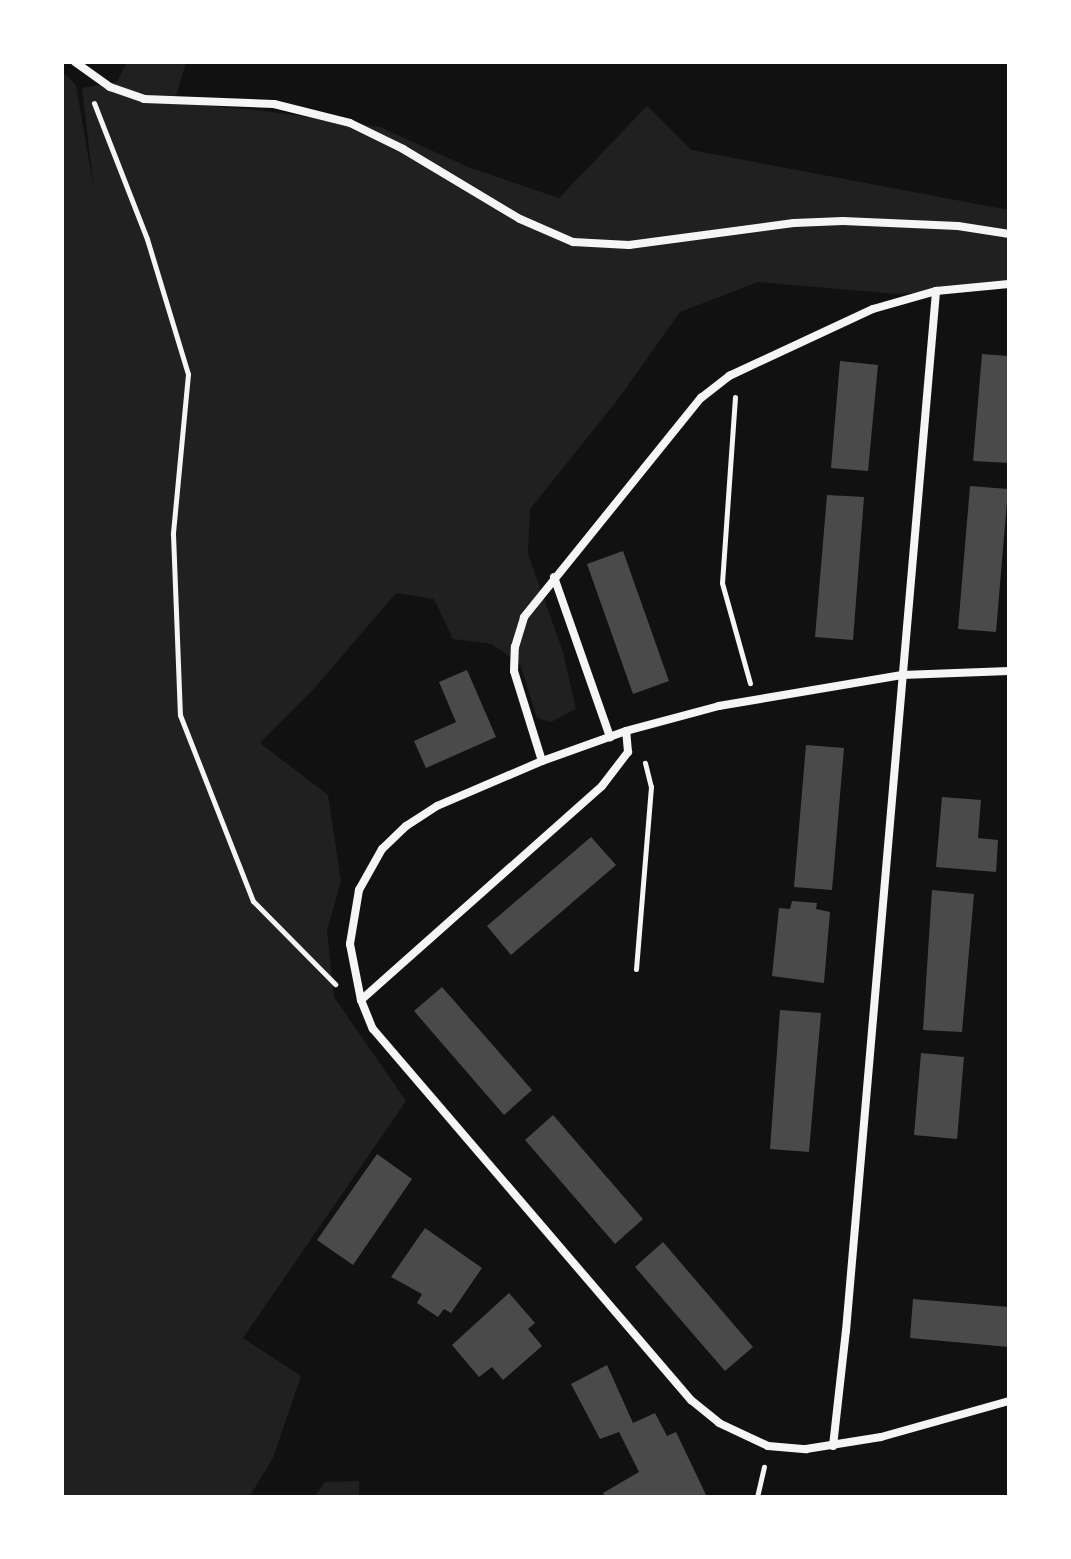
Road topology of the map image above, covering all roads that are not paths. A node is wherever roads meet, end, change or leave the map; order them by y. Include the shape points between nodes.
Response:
1 (75, 62) edge
2 (1009, 234) edge
3 (1009, 284) edge
4 (936, 291) junction
5 (554, 577) junction
6 (1009, 671) edge
7 (902, 675) junction
8 (626, 731) junction
9 (610, 737) junction
10 (542, 761) junction
11 (361, 1000) junction
12 (1009, 1401) edge
13 (833, 1446) junction

1 - 2 street via 110,87 144,99 274,104 350,123 520,219 573,242 641,245 843,221 946,225
3 - 4 street
4 - 5 street via 873,309 737,372 701,398
4 - 7 street
5 - 9 street
5 - 10 street via 524,617 515,647 518,691
6 - 7 street
7 - 8 street via 755,700
7 - 13 street
8 - 9 street
8 - 11 street via 628,752 602,786
9 - 10 street
10 - 11 street via 437,806 382,849 353,912 350,944
11 - 13 street via 373,1029 691,1400 719,1423 768,1446
12 - 13 street

